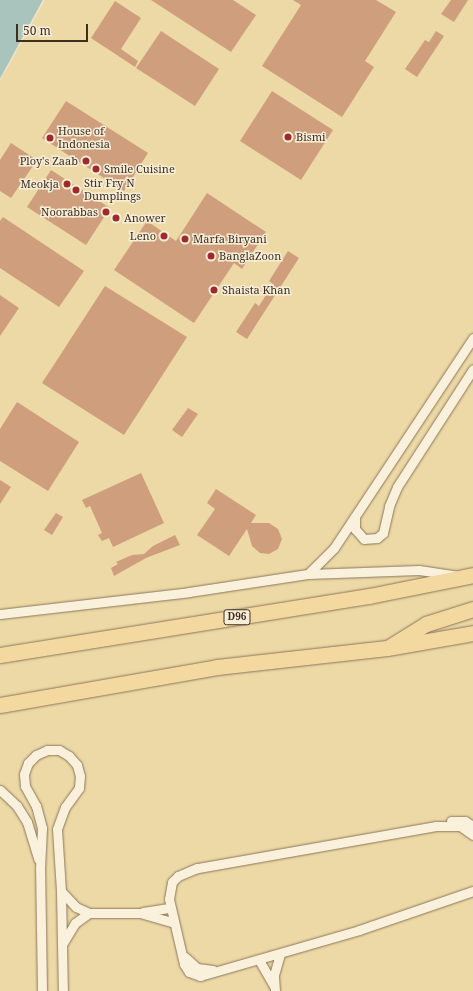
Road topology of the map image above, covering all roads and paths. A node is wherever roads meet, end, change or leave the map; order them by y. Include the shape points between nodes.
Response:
1 (473, 338) edge
2 (473, 369) edge
3 (356, 516) junction
4 (308, 574) junction
5 (468, 576) edge
6 (473, 609) edge
7 (0, 614) edge
8 (473, 633) edge
9 (450, 638) junction
10 (473, 639) edge
11 (387, 648) junction
12 (0, 655) edge
13 (0, 705) edge
14 (0, 790) edge
15 (436, 826) junction
16 (473, 826) edge
17 (473, 835) edge
18 (40, 869) junction
19 (61, 891) junction
20 (473, 891) edge
21 (473, 894) edge
22 (462, 896) junction
23 (169, 908) junction
24 (89, 913) junction
25 (140, 913) junction
26 (174, 923) junction
27 (62, 946) junction
28 (280, 954) junction
29 (259, 960) junction
30 (275, 988) edge
31 (42, 991) edge
32 (63, 991) edge

1 - 3 street
2 - 3 street via 397,486 382,533 371,540 358,535 355,529
3 - 4 street via 326,558
4 - 5 street via 420,570
4 - 7 street
5 - 12 main road, D96 via 361,597
6 - 11 main road via 426,624
8 - 9 main road
9 - 10 main road
9 - 11 main road
11 - 13 main road via 217,667
14 - 18 street via 17,806 27,822
15 - 16 street via 454,820 465,821
15 - 17 street via 460,826
15 - 23 street via 197,868 178,876 172,882 169,890
18 - 19 street via 42,828 36,806 25,786 24,774 28,763 36,754 47,750 59,750 70,756 77,764 80,776 78,788 65,807 57,829
18 - 31 street
19 - 24 street via 76,907
19 - 27 street
20 - 22 street
21 - 22 street
22 - 28 street
23 - 25 street
23 - 26 street
24 - 25 street
24 - 27 street via 69,930
25 - 26 street
26 - 29 street via 184,964 193,974 204,976
27 - 32 street
28 - 29 street
28 - 30 street
29 - 30 street

